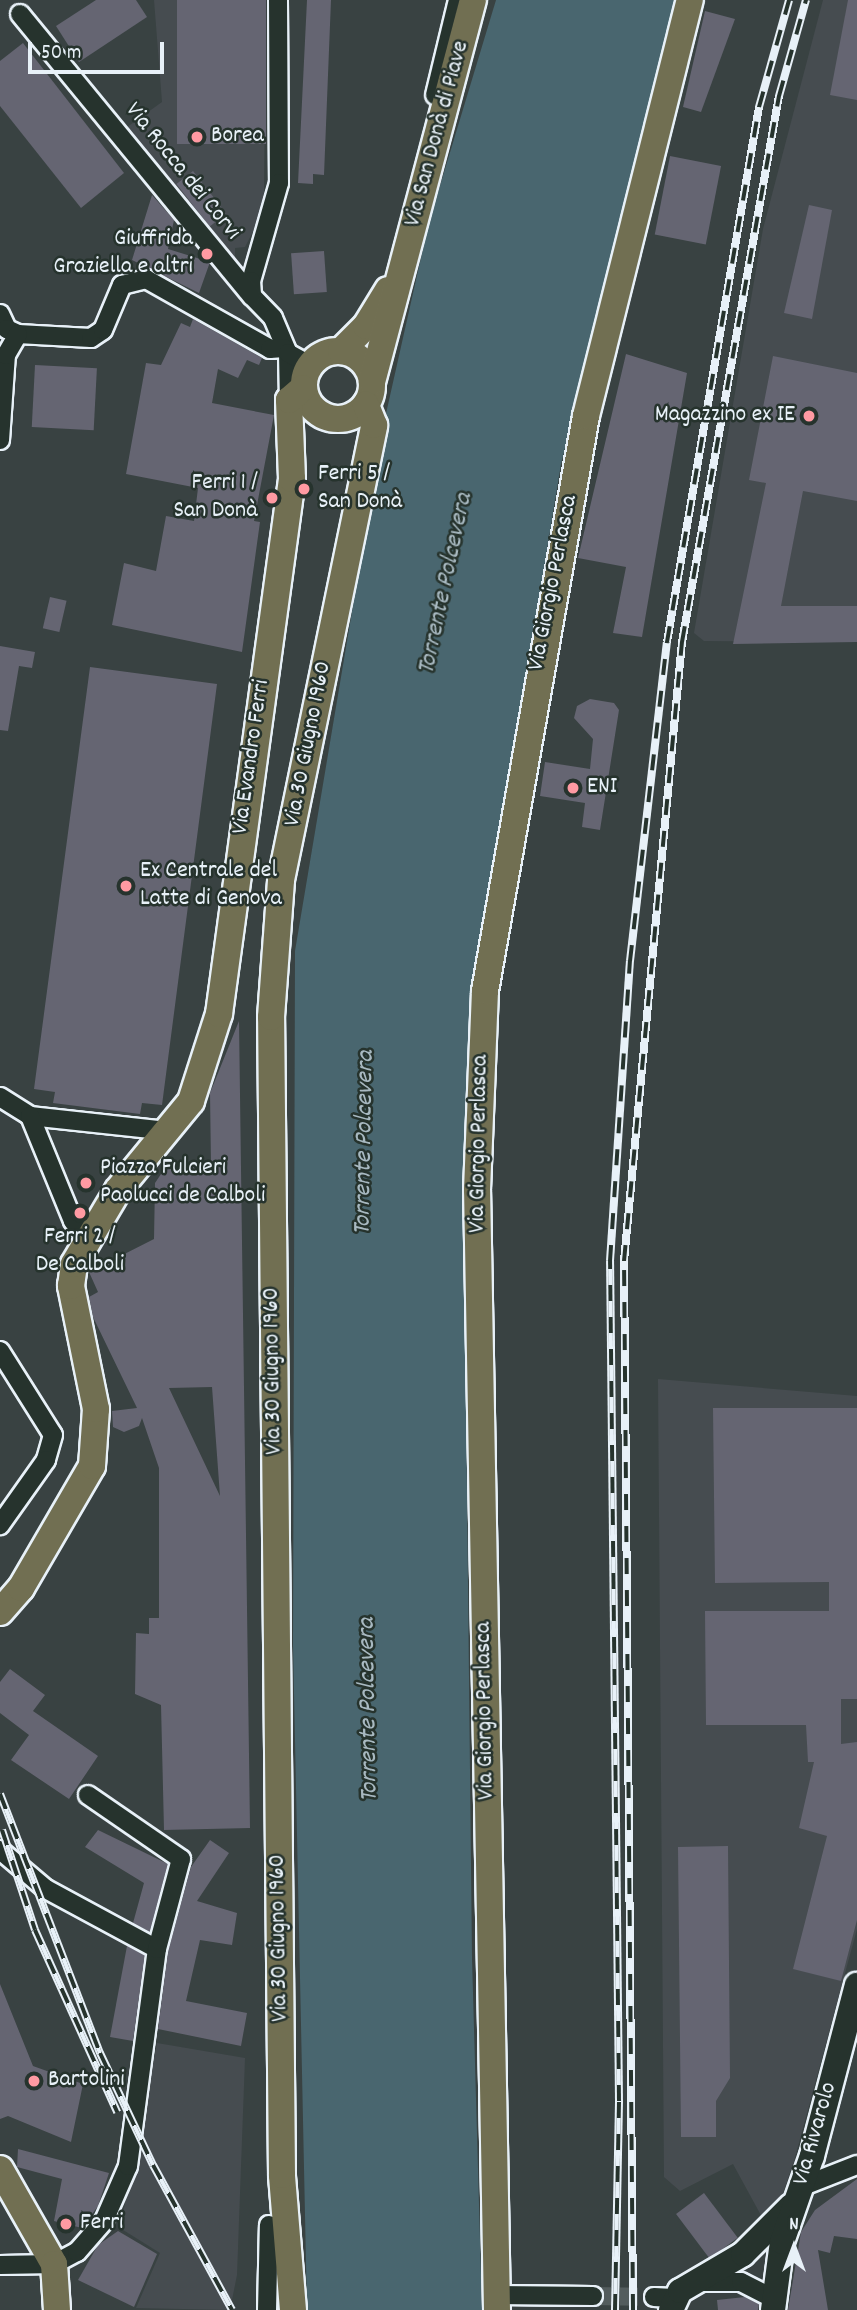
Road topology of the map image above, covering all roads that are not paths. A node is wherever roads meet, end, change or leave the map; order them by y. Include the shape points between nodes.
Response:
1 (278, 0) edge
2 (458, 0) edge
3 (473, 0) edge
4 (690, 0) edge
5 (20, 15) dead end
6 (402, 268) junction
7 (252, 296) junction
8 (0, 314) edge
9 (18, 334) junction
10 (341, 351) junction
11 (295, 371) junction
12 (369, 393) junction
13 (332, 418) junction
14 (0, 440) edge
15 (368, 441) junction
16 (292, 459) junction
17 (0, 1097) edge
18 (30, 1116) junction
19 (169, 1131) junction
20 (87, 1237) junction
21 (0, 1351) edge
22 (0, 1525) edge
23 (0, 1612) edge
24 (88, 1795) dead end
25 (0, 1850) edge
26 (157, 1949) junction
27 (857, 1985) edge
28 (857, 2165) edge
29 (0, 2169) edge
30 (799, 2193) junction
31 (269, 2225) dead end
32 (54, 2264) junction
33 (0, 2265) edge
34 (672, 2297) edge
35 (591, 2301) tunnel mouth
36 (497, 2303) edge
37 (773, 2304) edge
38 (57, 2310) edge
39 (267, 2310) edge
40 (293, 2310) edge

1 - 7 street via 282,156
2 - 6 street, Via San Donà di Piave via 402,235
3 - 6 main road, Via San Donà di Piave
4 - 36 main road, Via Giorgio Perlasca via 586,416 485,991 477,1190
5 - 7 street, Via Rocca dei Corvi
6 - 10 main road, Via San Donà di Piave via 366,326
6 - 12 main road, Via San Donà di Piave
7 - 11 street, Via Rocca dei Corvi via 273,318
8 - 9 street via 7,329
9 - 11 street via 91,338 103,330 117,292 137,278 154,282 270,349
9 - 14 street via 6,355
10 - 11 main road
10 - 12 main road via 362,361
11 - 13 main road
11 - 16 main road, Via Evandro Ferri
12 - 13 main road, Via Evandro Ferri
12 - 15 main road, Via 30 Giugno 1960 via 374,425
13 - 15 main road
13 - 16 main road, Via Evandro Ferri
15 - 40 main road, Via 30 Giugno 1960 via 281,880 271,1017 282,2175
16 - 19 main road, Via Evandro Ferri via 219,1014 191,1101
17 - 18 street
18 - 19 street
18 - 20 street via 73,1222
19 - 20 main road, Via Evandro Ferri
20 - 23 main road, Via Evandro Ferri via 71,1286 96,1409 92,1466 28,1577
21 - 22 street via 53,1435 46,1460
24 - 26 street via 180,1859
25 - 26 street via 46,1889
26 - 32 street via 128,2166 104,2221 77,2252
27 - 30 main road, Via Rivarolo
28 - 30 street
29 - 32 main road
30 - 34 main road, Via Rivarolo via 756,2243
30 - 37 main road, Via Rivarolo via 775,2271
31 - 39 street
32 - 33 street
32 - 38 main road
34 - 37 street via 741,2282
35 - 36 street

